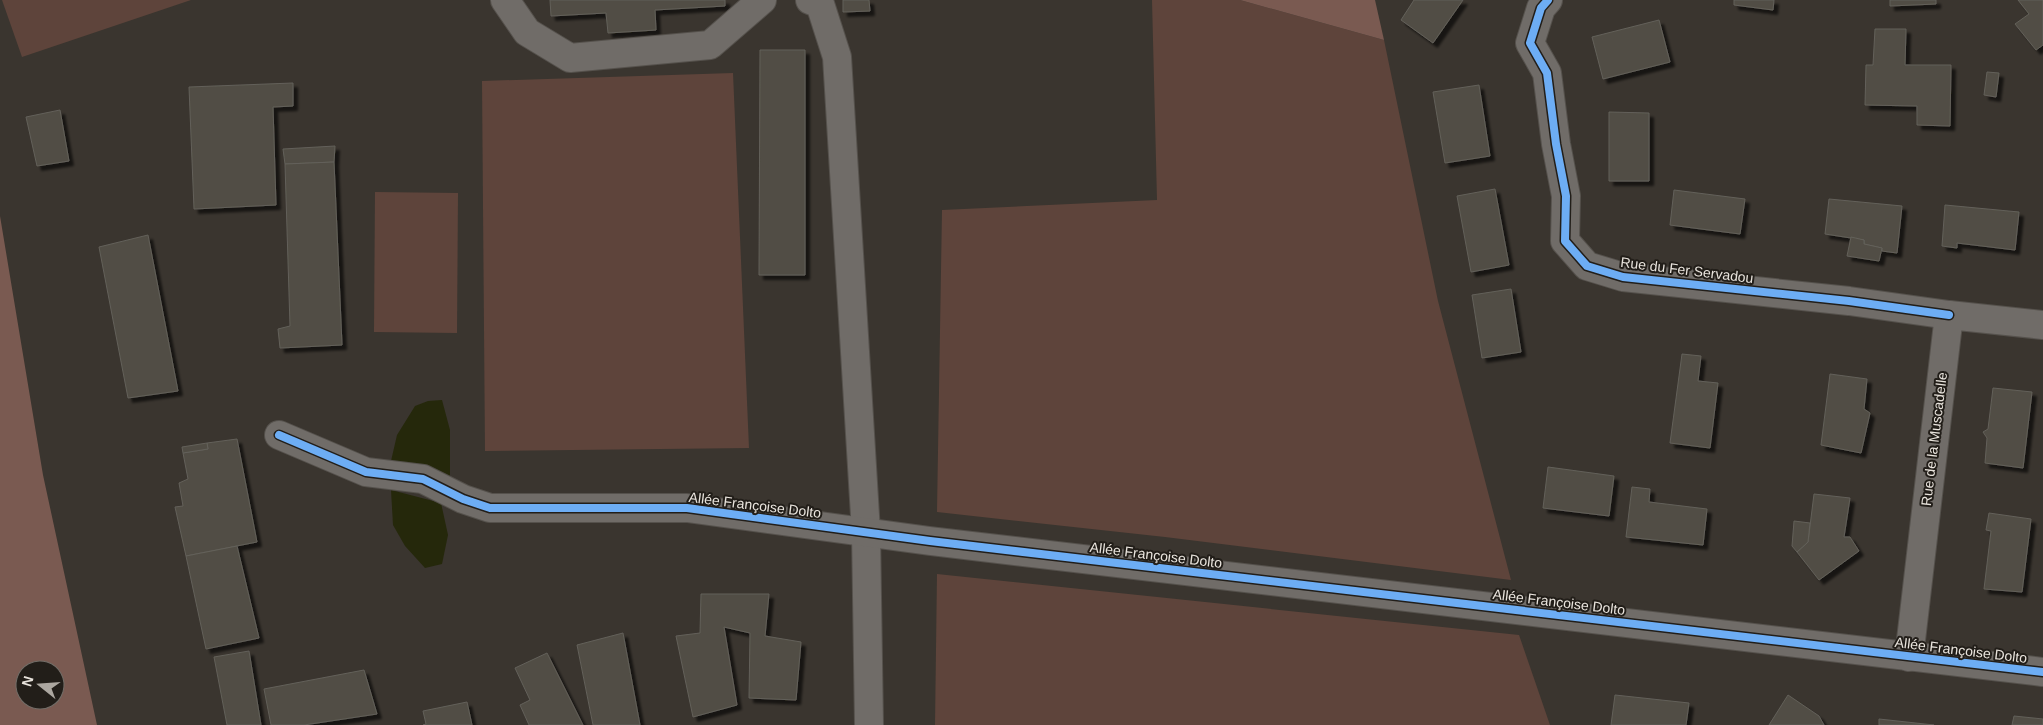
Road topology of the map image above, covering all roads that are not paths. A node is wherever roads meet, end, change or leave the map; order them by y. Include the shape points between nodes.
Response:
1 (505, 0) edge
2 (762, 0) edge
3 (810, 0) edge
4 (1548, 0) edge
5 (1949, 315) junction
6 (2043, 325) edge
7 (279, 434) dead end
8 (866, 532) junction
9 (1910, 657) junction
10 (2043, 672) edge
11 (869, 725) edge

1 - 2 street via 527,32 570,58 710,45
3 - 8 street via 820,4 837,57
4 - 5 street, Rue du Fer Servadou via 1541,8 1530,43 1547,73 1566,196 1565,241 1587,266 1623,277
5 - 6 street
5 - 9 street, Rue de la Muscadelle
7 - 8 street, Allée Françoise Dolto via 366,472 423,479 490,508 687,508
8 - 9 street, Allée Françoise Dolto
8 - 11 street
9 - 10 street, Allée Françoise Dolto

